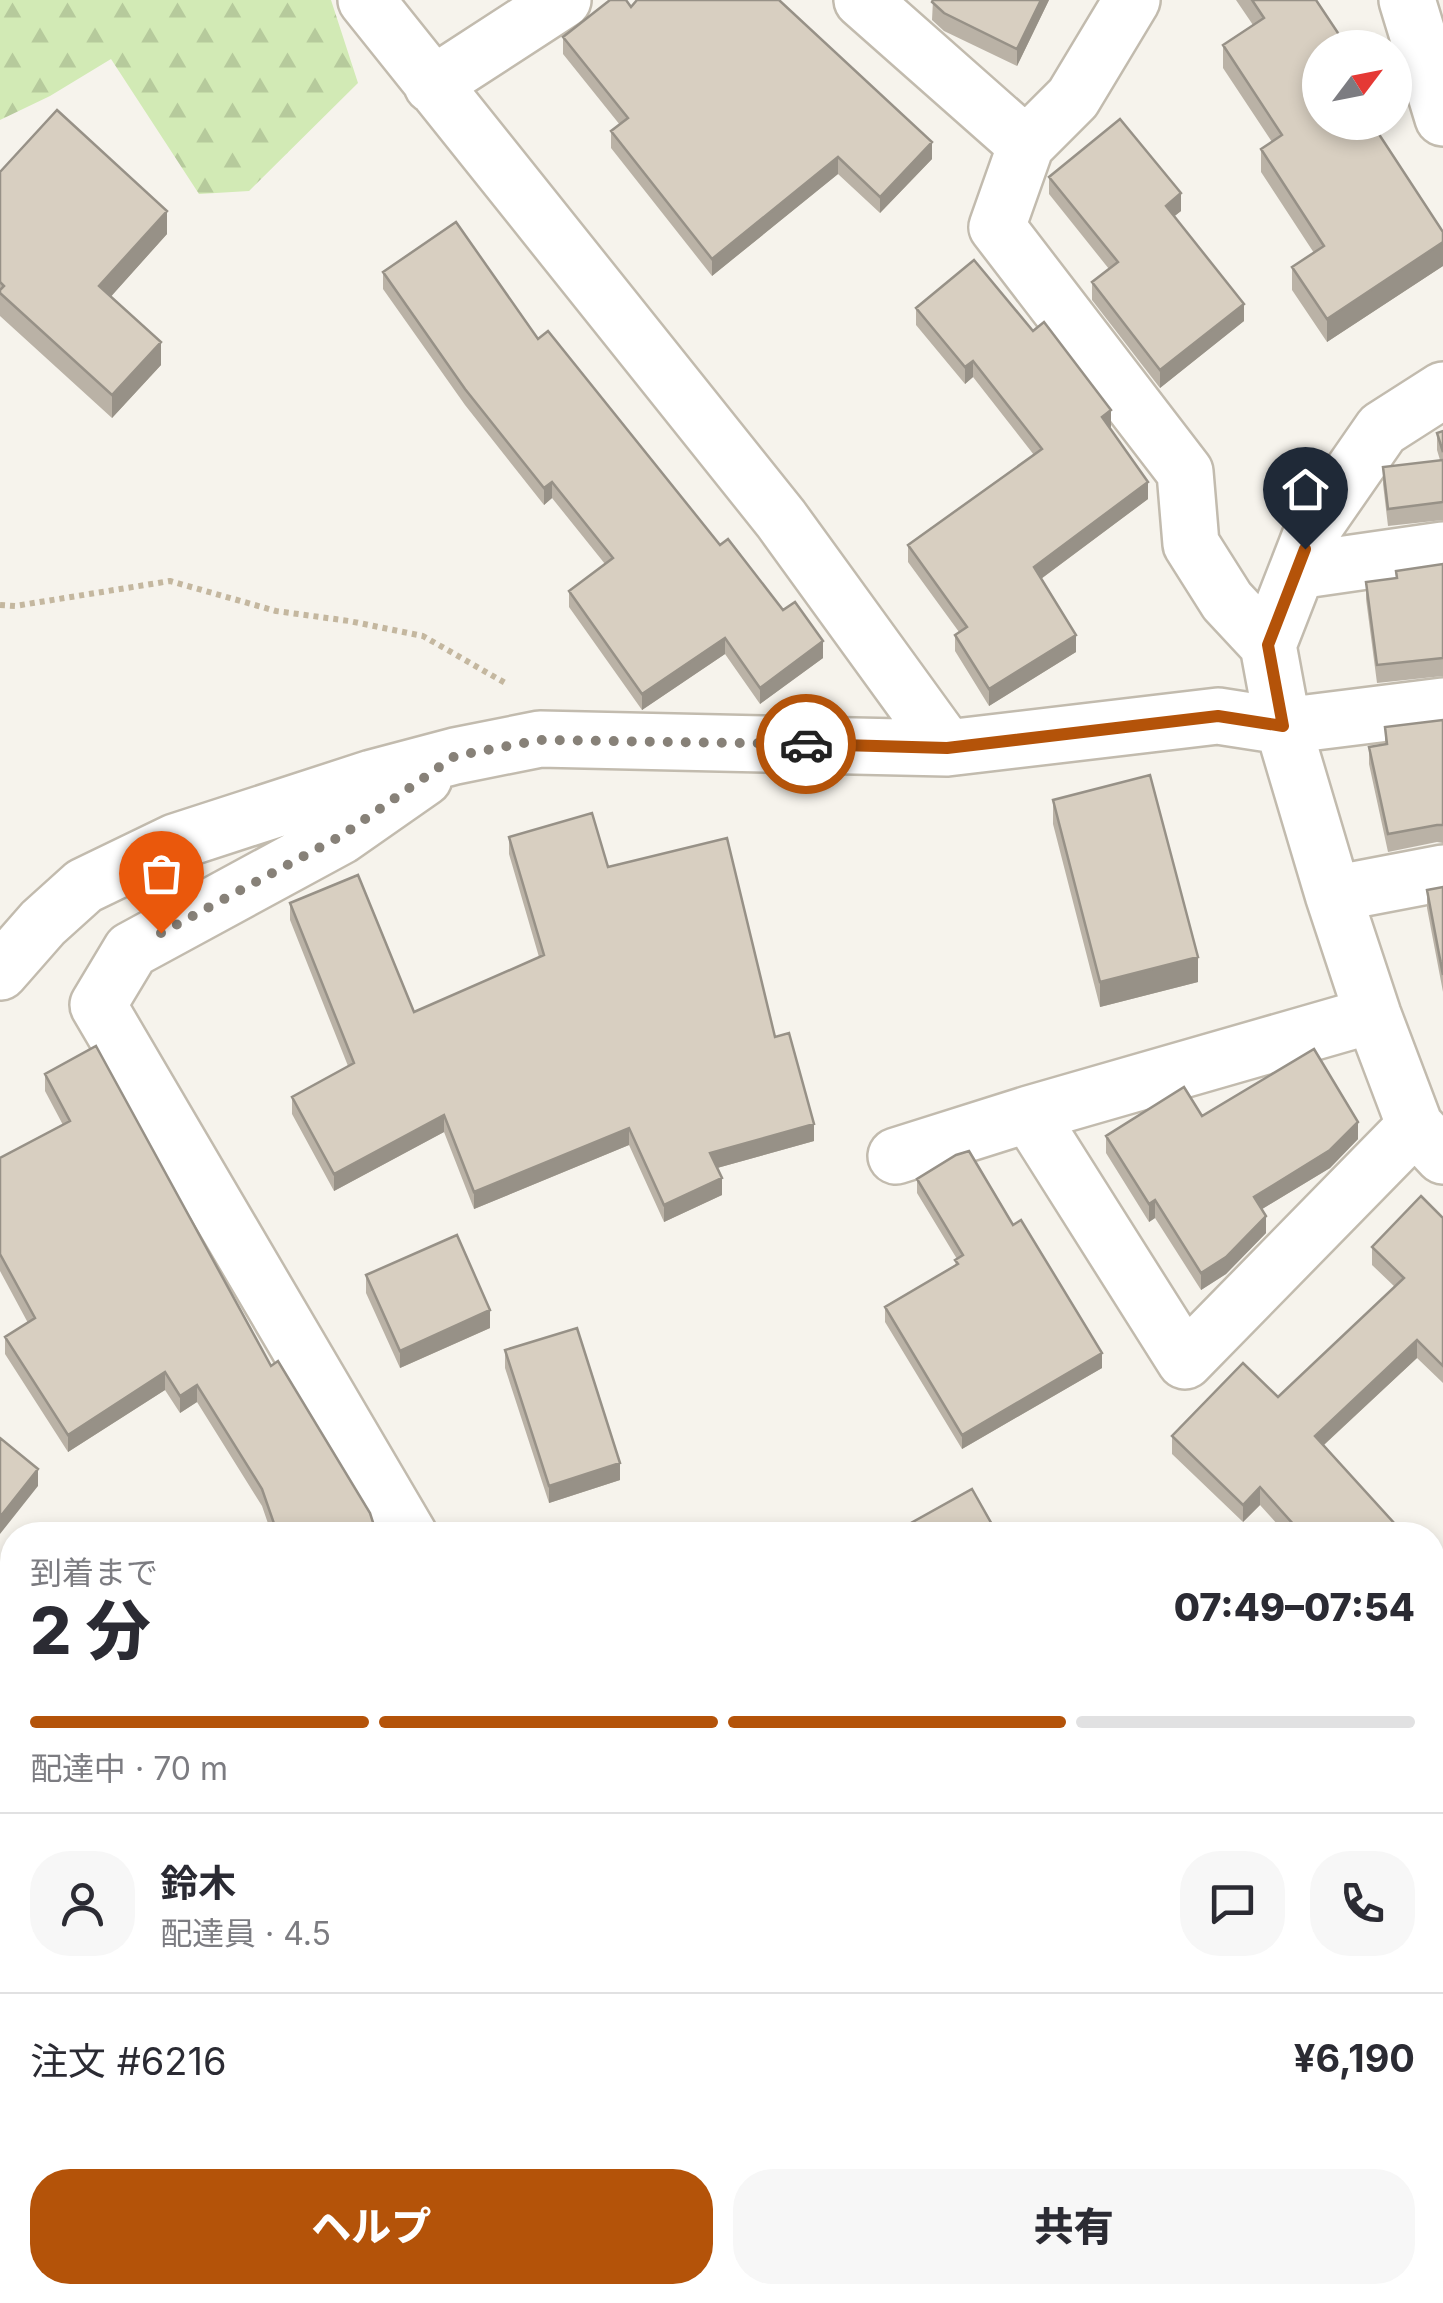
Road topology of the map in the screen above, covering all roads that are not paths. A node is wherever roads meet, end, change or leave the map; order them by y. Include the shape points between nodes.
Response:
1 (366, 0) edge
2 (563, 0) edge
3 (862, 0) edge
4 (1132, 0) edge
5 (1407, 0) edge
6 (432, 85) junction
7 (1443, 118) edge
8 (1026, 145) junction
9 (1443, 390) edge
10 (1443, 550) edge
11 (1296, 571) junction
12 (1268, 645) junction
13 (1443, 706) edge
14 (1283, 726) junction
15 (947, 748) junction
16 (455, 756) junction
17 (1443, 873) edge
18 (1333, 894) junction
19 (0, 972) edge
20 (1374, 1014) junction
21 (1029, 1114) junction
22 (1429, 1141) edge
23 (896, 1156) dead end
24 (402, 1522) edge

1 - 6 street
2 - 6 street
3 - 8 street
4 - 8 street via 1073,98
5 - 7 street
6 - 15 street via 781,520
8 - 12 street via 997,228 1185,472 1191,544 1227,601
9 - 11 street via 1382,429 1314,527
10 - 11 street
11 - 12 street
12 - 14 street
13 - 14 street
14 - 15 street via 1218,716
14 - 18 street
15 - 16 street via 540,740
16 - 19 street via 175,842 130,862 84,886
16 - 24 street via 341,836 131,950 98,1004
17 - 18 street
18 - 20 street
20 - 21 street
20 - 22 street
21 - 22 street via 1184,1361
21 - 23 street

